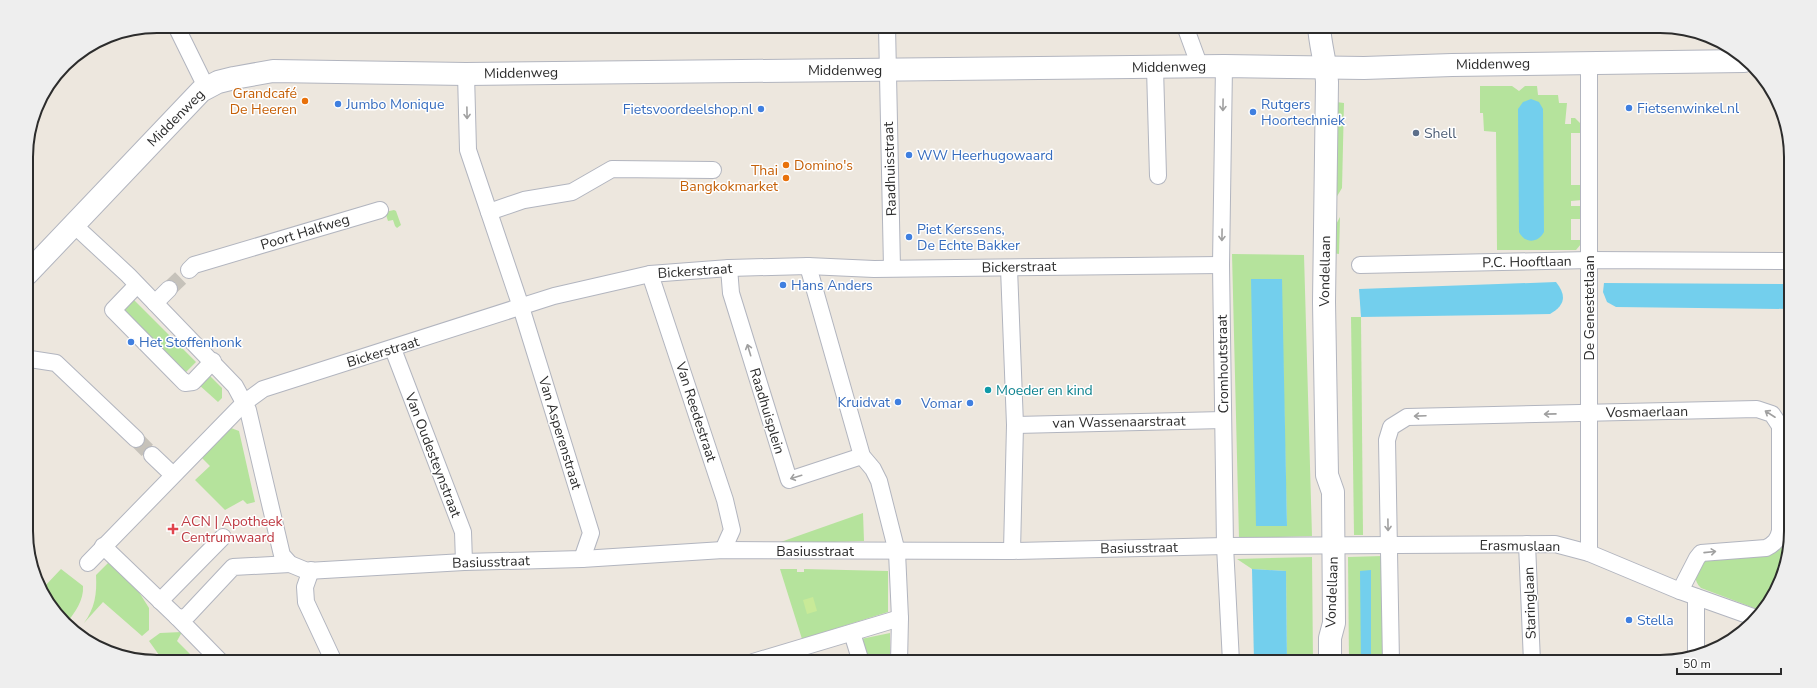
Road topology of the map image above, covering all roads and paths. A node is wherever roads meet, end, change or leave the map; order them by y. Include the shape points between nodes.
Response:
1 (179, 33) edge
2 (887, 33) edge
3 (1188, 33) edge
4 (1319, 33) edge
5 (1332, 33) edge
6 (1738, 61) edge
7 (1589, 63) junction
8 (1224, 66) junction
9 (1200, 67) junction
10 (1155, 68) junction
11 (1327, 68) junction
12 (887, 70) junction
13 (466, 74) junction
14 (206, 88) junction
15 (713, 170) dead end
16 (1158, 176) dead end
17 (380, 210) dead end
18 (489, 212) junction
19 (74, 225) junction
20 (1589, 260) junction
21 (1784, 261) edge
22 (1360, 264) dead end
23 (1221, 265) junction
24 (808, 266) junction
25 (33, 268) edge
26 (729, 268) junction
27 (892, 268) junction
28 (1009, 268) junction
29 (189, 270) tunnel mouth
30 (650, 274) junction
31 (137, 285) junction
32 (169, 289) tunnel mouth
33 (155, 303) junction
34 (521, 307) junction
35 (393, 349) junction
36 (33, 359) edge
37 (213, 361) junction
38 (244, 403) junction
39 (1589, 413) junction
40 (1223, 420) junction
41 (1015, 425) junction
42 (136, 439) tunnel mouth
43 (152, 455) tunnel mouth
44 (862, 456) junction
45 (173, 475) junction
46 (222, 537) dead end
47 (1527, 544) junction
48 (103, 546) junction
49 (1225, 546) junction
50 (1326, 546) junction
51 (1388, 546) junction
52 (723, 550) junction
53 (1012, 551) junction
54 (897, 552) junction
55 (1589, 552) junction
56 (582, 559) junction
57 (464, 562) junction
58 (88, 563) dead end
59 (290, 564) junction
60 (311, 570) junction
61 (1680, 591) junction
62 (1696, 597) junction
63 (160, 601) junction
64 (1750, 616) edge
65 (178, 617) junction
66 (900, 618) junction
67 (852, 633) junction
68 (1696, 649) edge
69 (214, 655) edge
70 (331, 655) edge
71 (777, 655) edge
72 (859, 655) edge
73 (899, 655) edge
74 (1231, 655) edge
75 (1330, 655) edge
76 (1391, 655) edge
77 (1532, 655) edge

1 - 14 street
2 - 12 street, Raadhuisstraat
3 - 9 street
4 - 11 street
5 - 11 street
6 - 7 street, Middenweg
7 - 11 street, Middenweg
7 - 20 street, De Genestetlaan
8 - 9 street, Middenweg
8 - 11 street, Middenweg
8 -> 23 street, Cromhoutstraat
9 - 10 street, Middenweg
10 - 12 street, Middenweg
10 - 16 street
11 - 50 street, Vondellaan via 1324,302 1327,475 1321,491 1318,519
12 - 13 street, Middenweg
12 - 27 street, Raadhuisstraat
13 - 14 street, Middenweg via 273,71 243,76
13 -> 18 street, Van Asperenstraat via 468,150
14 - 19 street, Middenweg
15 - 18 street via 612,169 572,192 524,200
17 - 29 street, Poort Halfweg via 194,265
18 - 34 street, Van Asperenstraat
19 - 25 street, Middenweg
19 - 31 street
20 - 21 street, P.C. Hooftlaan
20 - 22 street, P.C. Hooftlaan
20 - 39 street, De Genestetlaan
23 - 28 street, Bickerstraat
23 - 40 street, Cromhoutstraat
24 - 26 street, Bickerstraat
24 - 27 street, Bickerstraat
24 - 44 street
26 - 30 street, Bickerstraat
44 -> 26 street, Raadhuisplein via 789,480 731,293
27 - 28 street, Bickerstraat
28 - 41 street
30 - 34 street, Bickerstraat via 554,296
30 - 52 street, Van Reedestraat via 725,500 732,530
31 - 33 street
31 - 37 street via 112,310 185,383 193,382
32 - 33 street
33 - 37 street
34 - 35 street, Bickerstraat
34 - 56 street, Van Asperenstraat via 591,533
35 - 38 street, Bickerstraat via 263,389
35 - 57 street, Van Oudesteynstraat via 463,532
36 - 42 street via 56,363
37 - 38 street via 235,386
38 - 45 street, Bickerstraat
38 - 59 street via 282,555
39 -> 51 street, Vosmaerlaan via 1407,417 1401,420 1391,427 1387,440
39 - 55 street, De Genestetlaan
61 -> 39 street, Vosmaerlaan via 1701,553 1766,548 1779,538 1780,426 1777,419 1772,414 1757,409
40 - 41 street, van Wassenaarstraat
40 - 49 street, Cromhoutstraat
41 - 53 street
43 - 45 street
44 - 54 street via 879,481
45 - 48 street, Bickerstraat
46 - 63 street
47 - 51 street, Erasmuslaan
47 - 55 street, Erasmuslaan via 1564,545
47 - 77 street, Staringlaan
48 - 58 street, Bickerstraat
48 - 63 street
49 - 50 street, Basiusstraat
49 - 53 street, Basiusstraat
49 - 74 street, Cromhoutstraat
50 - 51 street, Erasmuslaan
50 - 75 street, Vondellaan via 1319,578 1325,622 1330,638
51 - 76 street, Vosmaerlaan
52 - 54 street, Basiusstraat
52 - 56 street, Basiusstraat
53 - 54 street, Basiusstraat
54 - 66 street
55 - 61 street, Erasmuslaan
56 - 57 street, Basiusstraat
57 - 60 street, Basiusstraat
59 - 60 street, Basiusstraat via 299,569
59 - 65 street via 233,567 188,615
60 - 70 street via 305,587 306,602
61 - 62 street, Erasmuslaan
62 - 64 street, Erasmuslaan
62 - 68 street
63 - 65 street
65 - 69 street
66 - 67 street
66 - 73 street
67 - 71 street
67 - 72 street

